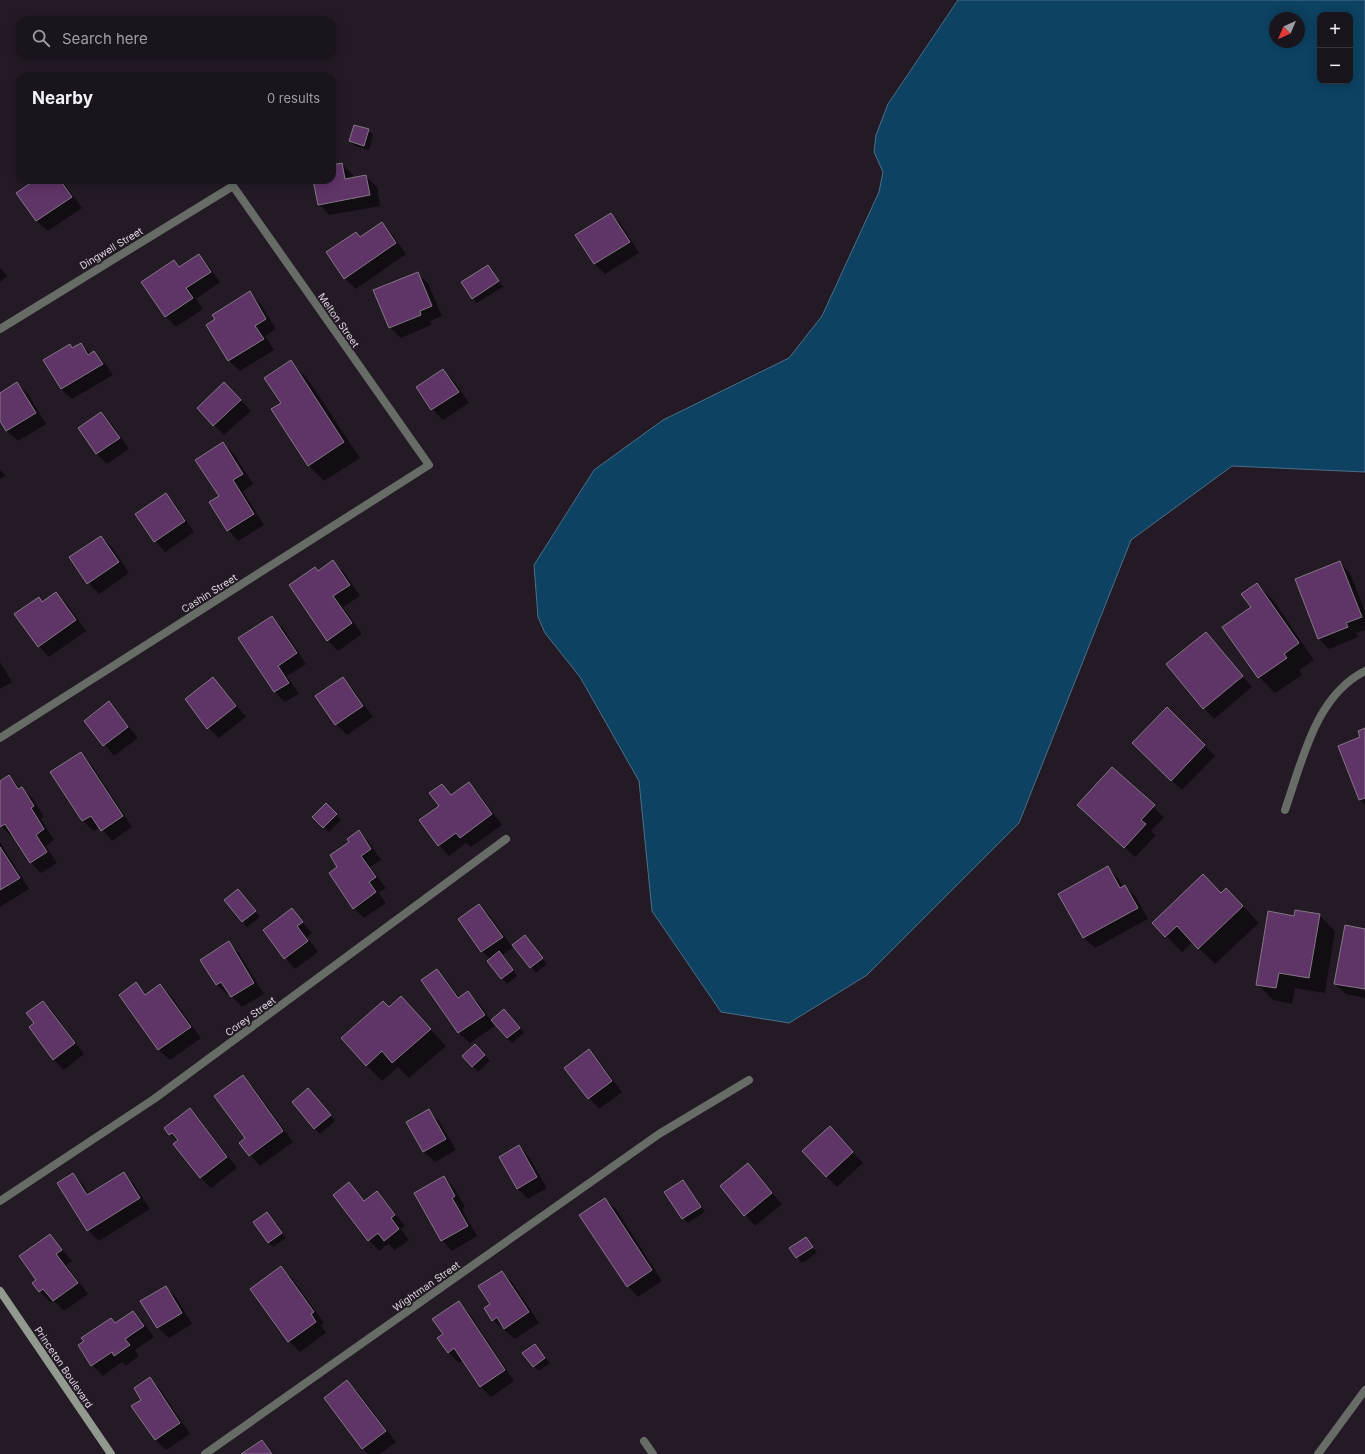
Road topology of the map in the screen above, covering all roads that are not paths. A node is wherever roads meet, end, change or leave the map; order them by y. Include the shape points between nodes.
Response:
1 (233, 186) joint
2 (0, 329) edge
3 (429, 465) joint
4 (1365, 671) edge
5 (0, 738) edge
6 (1285, 810) dead end
7 (506, 839) dead end
8 (750, 1080) dead end
9 (0, 1201) edge
10 (0, 1291) edge
11 (1365, 1390) edge
12 (644, 1441) dead end
13 (111, 1454) edge
14 (205, 1454) edge
15 (653, 1454) edge
16 (1318, 1454) edge

1 - 2 street, Dingwell Street
1 - 3 street, Melton Street
3 - 5 street, Cashin Street
4 - 6 street via 1335,695 1315,725
7 - 9 street, Corey Street via 154,1099
8 - 14 street, Wightman Street via 659,1134
10 - 13 main road, Princeton Boulevard
11 - 16 street
12 - 15 street

